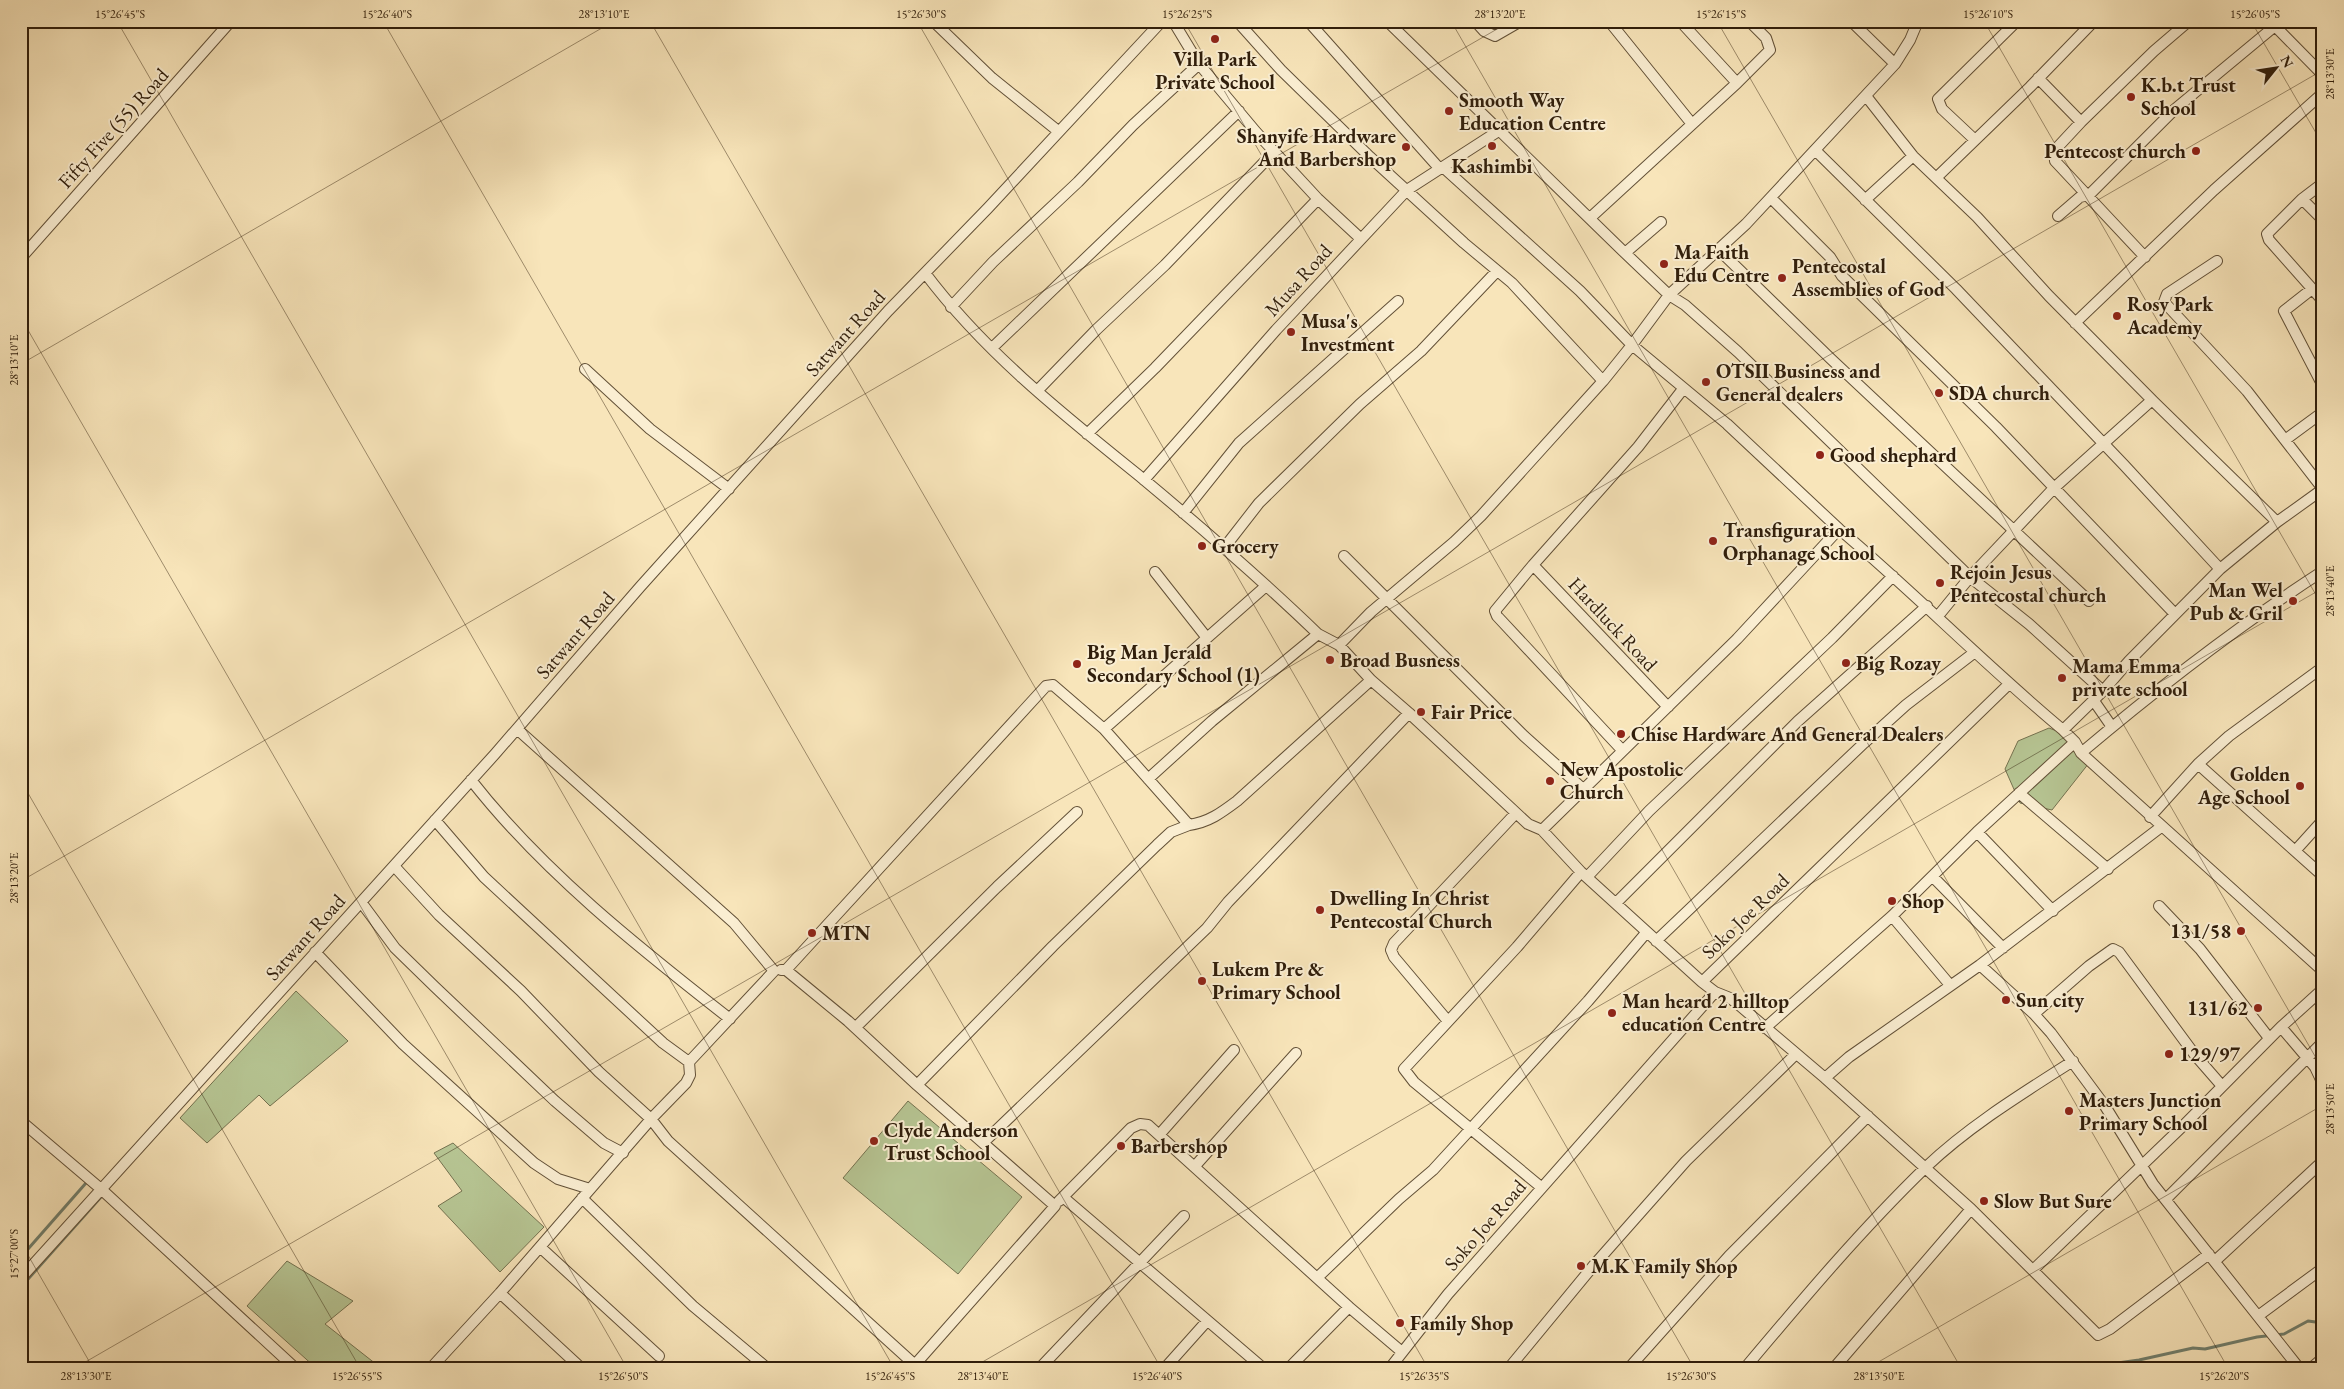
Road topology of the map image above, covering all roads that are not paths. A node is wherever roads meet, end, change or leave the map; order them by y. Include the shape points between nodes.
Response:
1 (231, 21) edge
2 (933, 21) edge
3 (1162, 21) edge
4 (1174, 21) edge
5 (1237, 21) edge
6 (1308, 21) edge
7 (1387, 21) edge
8 (1475, 21) edge
9 (1521, 21) edge
10 (1609, 21) edge
11 (1680, 21) edge
12 (1749, 21) edge
13 (1851, 21) edge
14 (1918, 21) edge
15 (2017, 21) edge
16 (2094, 21) edge
17 (2189, 21) edge
18 (2273, 24) edge
19 (1199, 64) junction
20 (1895, 64) junction
21 (2323, 75) edge
22 (2038, 78) junction
23 (1737, 83) junction
24 (2323, 93) edge
25 (1866, 96) junction
26 (1238, 111) junction
27 (2081, 122) junction
28 (1692, 124) junction
29 (1500, 130) junction
30 (1058, 131) junction
31 (1975, 140) junction
32 (1815, 150) junction
33 (1274, 152) junction
34 (1914, 156) junction
35 (1442, 168) junction
36 (1937, 176) junction
37 (2323, 183) edge
38 (1407, 190) junction
39 (2089, 195) junction
40 (1771, 198) junction
41 (1318, 199) junction
42 (2302, 199) junction
43 (1864, 200) junction
44 (2058, 216) dead end
45 (1590, 218) junction
46 (2323, 220) edge
47 (1661, 222) dead end
48 (1360, 238) junction
49 (1719, 250) junction
50 (1625, 252) junction
51 (2145, 257) junction
52 (21, 258) edge
53 (2217, 261) dead end
54 (1497, 271) junction
55 (926, 273) junction
56 (2312, 289) junction
57 (1669, 295) junction
58 (1398, 301) dead end
59 (2323, 301) edge
60 (951, 307) junction
61 (2075, 323) junction
62 (1632, 344) junction
63 (992, 348) junction
64 (585, 369) dead end
65 (1603, 381) junction
66 (2323, 386) edge
67 (1683, 389) junction
68 (1037, 391) junction
69 (2152, 400) junction
70 (2323, 412) edge
71 (1087, 434) junction
72 (2286, 440) junction
73 (2102, 444) junction
74 (1144, 480) junction
75 (2054, 488) junction
76 (728, 489) junction
77 (2323, 489) edge
78 (1183, 513) junction
79 (2277, 522) junction
80 (1840, 529) junction
81 (2013, 531) junction
82 (1224, 548) junction
83 (1344, 556) dead end
84 (1533, 565) junction
85 (2220, 569) junction
86 (2323, 571) edge
87 (1155, 572) dead end
88 (1893, 576) junction
89 (1970, 577) junction
90 (1266, 586) junction
91 (1388, 597) junction
92 (2089, 601) dead end
93 (1927, 606) junction
94 (2175, 614) junction
95 (1938, 616) junction
96 (1318, 634) junction
97 (1207, 638) junction
98 (1339, 645) junction
99 (1975, 652) junction
100 (2323, 667) edge
101 (1371, 680) junction
102 (2008, 685) junction
103 (2103, 691) junction
104 (2094, 701) junction
105 (1668, 707) junction
106 (1409, 713) junction
107 (2112, 727) junction
108 (517, 729) junction
109 (1104, 729) junction
110 (2063, 730) junction
111 (2075, 742) junction
112 (1622, 750) junction
113 (2081, 753) junction
114 (2198, 764) junction
115 (1148, 779) junction
116 (471, 780) junction
117 (1583, 789) junction
118 (2019, 793) junction
119 (1076, 812) dead end
120 (1516, 813) junction
121 (2150, 817) junction
122 (435, 820) junction
123 (2323, 820) edge
124 (1189, 826) junction
125 (2161, 827) junction
126 (1542, 830) junction
127 (1977, 832) junction
128 (2295, 851) junction
129 (394, 866) junction
130 (2108, 869) junction
131 (1584, 874) junction
132 (2323, 876) edge
133 (1933, 877) junction
134 (361, 902) junction
135 (1616, 904) junction
136 (2161, 908) dead end
137 (2053, 911) junction
138 (1892, 916) junction
139 (1646, 933) junction
140 (1656, 941) junction
141 (2003, 948) junction
142 (315, 952) junction
143 (1980, 965) junction
144 (786, 970) junction
145 (774, 971) junction
146 (2323, 971) edge
147 (1702, 982) junction
148 (1950, 985) junction
149 (2323, 989) edge
150 (1715, 992) junction
151 (2034, 1014) junction
152 (730, 1019) junction
153 (1447, 1020) junction
154 (856, 1027) junction
155 (2281, 1027) junction
156 (1765, 1028) junction
157 (2270, 1038) junction
158 (2323, 1042) edge
159 (1234, 1050) dead end
160 (1296, 1053) dead end
161 (1796, 1054) junction
162 (2307, 1057) junction
163 (2073, 1061) junction
164 (689, 1062) junction
165 (1825, 1078) junction
166 (917, 1084) junction
167 (2323, 1084) edge
168 (2222, 1086) junction
169 (1868, 1116) junction
170 (651, 1119) junction
171 (21, 1121) edge
172 (1470, 1130) junction
173 (1159, 1135) junction
174 (984, 1142) junction
175 (623, 1152) junction
176 (2323, 1161) edge
177 (1195, 1166) junction
178 (2141, 1166) junction
179 (1926, 1168) junction
180 (1541, 1187) junction
181 (101, 1189) junction
182 (590, 1189) junction
183 (1063, 1197) junction
184 (582, 1198) junction
185 (2166, 1199) junction
186 (1055, 1206) junction
187 (1971, 1209) junction
188 (1184, 1216) dead end
189 (540, 1247) junction
190 (2212, 1258) junction
191 (1140, 1262) junction
192 (2323, 1268) edge
193 (2033, 1270) junction
194 (1318, 1277) junction
195 (21, 1278) edge
196 (500, 1293) junction
197 (1349, 1307) junction
198 (2258, 1316) junction
199 (1207, 1321) junction
200 (1402, 1352) junction
201 (658, 1356) dead end
202 (2323, 1358) edge
203 (914, 1366) edge
204 (295, 1368) edge
205 (431, 1368) edge
206 (581, 1368) edge
207 (767, 1368) edge
208 (1040, 1368) edge
209 (1165, 1368) edge
210 (1263, 1368) edge
211 (1289, 1368) edge
212 (1390, 1368) edge
213 (1509, 1368) edge
214 (1628, 1368) edge
215 (1745, 1368) edge
216 (1834, 1368) edge
217 (2299, 1368) edge
218 (2311, 1368) edge

1 - 52 street, Fifty Five (55) Road
2 - 30 street via 992,78
3 - 30 street, Satwant Road
4 - 19 street
5 - 38 street via 1300,89
6 - 35 street
7 - 29 street
8 - 9 street via 1484,31 1495,36
10 - 28 street
11 - 23 street
12 - 23 street via 1766,38 1770,47
13 - 20 street
14 - 20 street
15 - 31 street via 1938,99 1942,109
16 - 22 street
17 - 27 street
18 - 21 street
18 - 39 street via 2175,109
19 - 26 street
19 - 60 street via 1133,124
20 - 25 street
22 - 27 street
22 - 31 street
23 - 28 street
24 - 51 street
25 - 32 street
25 - 34 street
26 - 33 street
26 - 63 street
27 - 39 street via 2054,151 2053,157
28 - 45 street
29 - 35 street, Musa Road
29 - 45 street
30 - 55 street, Satwant Road
31 - 36 street
32 - 40 street
32 - 43 street
33 - 41 street
33 - 68 street
34 - 36 street
34 - 43 street
35 - 38 street, Musa Road
35 - 62 street via 1580,291
36 - 61 street
37 - 42 street
38 - 48 street, Musa Road
38 - 54 street
39 - 44 street via 2080,197
39 - 51 street
40 - 49 street
40 - 75 street via 1830,257 1842,276
41 - 48 street
41 - 71 street
42 - 46 street
42 - 56 street via 2268,232 2267,237
43 - 73 street via 1956,289
45 - 50 street
47 - 50 street
48 - 74 street, Musa Road
49 - 57 street
49 - 81 street
50 - 57 street
51 - 61 street
53 - 72 street via 2167,294 2164,302 2248,392
54 - 65 street
54 - 82 street via 1421,351 1360,404 1259,503
55 - 60 street
55 - 76 street, Satwant Road
56 - 59 street
56 - 66 street via 2284,311
57 - 62 street
57 - 89 street via 1738,352
58 - 78 street via 1239,443
60 - 63 street
61 - 69 street
62 - 65 street
62 - 67 street
63 - 68 street
64 - 76 street via 650,429
65 - 91 street via 1481,516
67 - 80 street via 1728,424
67 - 84 street via 1613,477
68 - 71 street
69 - 73 street
69 - 79 street
70 - 72 street
71 - 74 street
72 - 77 street
73 - 75 street
73 - 85 street
74 - 78 street
75 - 81 street
75 - 94 street
76 - 108 street, Satwant Road
77 - 79 street
78 - 82 street
79 - 85 street
80 - 88 street
80 - 105 street
81 - 89 street
81 - 92 street
82 - 90 street
83 - 91 street via 1372,586
84 - 105 street, Hardluck Road
84 - 112 street via 1497,607 1497,616
85 - 94 street
86 - 107 street via 2247,622
87 - 97 street
88 - 93 street
88 - 131 street
89 - 95 street
89 - 103 street via 2029,624
90 - 96 street
90 - 97 street
91 - 98 street
91 - 117 street via 1524,736
93 - 95 street
93 - 135 street via 1798,721
94 - 103 street
95 - 99 street
96 - 98 street
96 - 115 street via 1212,721
97 - 109 street
98 - 101 street
99 - 102 street
99 - 140 street via 1906,705 1849,756
100 - 114 street via 2243,725
101 - 106 street
101 - 124 street via 1236,801 1213,818
102 - 110 street
102 - 147 street, Soko Joe Road
103 - 104 street
104 - 107 street
104 - 110 street
105 - 112 street
106 - 120 street
106 - 174 street via 1207,928
107 - 113 street
108 - 116 street, Satwant Road
108 - 145 street via 734,923
109 - 115 street
109 - 144 street via 1053,685 1046,686
110 - 111 street
111 - 113 street
111 - 118 street
112 - 117 street
113 - 121 street
114 - 121 street
114 - 128 street
115 - 124 street
116 - 122 street, Satwant Road
116 - 152 street via 502,820 572,887
117 - 126 street
118 - 127 street
118 - 130 street
119 - 154 street
120 - 126 street via 1528,824
120 - 153 street via 1391,950
121 - 125 street
122 - 129 street, Satwant Road
122 - 164 street via 484,877 663,1043
123 - 128 street
124 - 166 street via 1171,832 1157,845
125 - 130 street
125 - 146 street
126 - 131 street
127 - 133 street
127 - 137 street
128 - 132 street
129 - 134 street, Satwant Road
129 - 170 street via 439,915 521,990 599,1072
130 - 137 street
131 - 135 street
131 - 153 street
133 - 138 street
133 - 141 street
134 - 142 street, Satwant Road
134 - 175 street via 395,948 440,992 555,1101 604,1143
135 - 139 street
136 - 157 street via 2159,906 2200,948
137 - 141 street
138 - 148 street
138 - 156 street
139 - 140 street
139 - 172 street
140 - 147 street
141 - 143 street
142 - 181 street, Satwant Road
142 - 182 street via 403,1044 534,1163 558,1179
143 - 148 street
143 - 151 street
144 - 145 street
144 - 154 street
145 - 152 street
147 - 150 street, Soko Joe Road
148 - 165 street via 1849,1057
149 - 155 street
150 - 156 street via 1730,998
150 - 180 street, Soko Joe Road
151 - 163 street
151 - 168 street via 2113,949 2119,952 2184,1041
152 - 164 street
153 - 172 street via 1404,1069 1414,1082
154 - 166 street
155 - 157 street
155 - 162 street
156 - 161 street
157 - 168 street
158 - 162 street
159 - 173 street
160 - 177 street
161 - 165 street
161 - 213 street via 1686,1161
162 - 167 street
162 - 185 street
163 - 178 street
163 - 179 street via 1961,1137
164 - 170 street via 690,1075 686,1083
165 - 169 street
166 - 174 street
168 - 178 street
169 - 179 street
169 - 214 street via 1729,1256
170 - 175 street
170 - 203 street via 668,1141
171 - 181 street
172 - 180 street
172 - 194 street via 1433,1170
173 - 177 street
173 - 183 street via 1148,1126 1140,1124 1131,1128
174 - 186 street
175 - 182 street
176 - 190 street
177 - 194 street
178 - 185 street
178 - 193 street
179 - 187 street
179 - 215 street via 1810,1289
180 - 200 street, Soko Joe Road
181 - 195 street, Satwant Road
181 - 204 street
182 - 184 street
183 - 186 street
183 - 191 street
184 - 189 street
184 - 207 street via 693,1306
185 - 190 street
186 - 203 street
187 - 193 street
187 - 216 street
188 - 191 street
189 - 196 street
189 - 201 street
190 - 193 street via 2098,1336
190 - 198 street
191 - 199 street
191 - 208 street
192 - 198 street
194 - 197 street
196 - 205 street
196 - 206 street
197 - 200 street
197 - 211 street
198 - 217 street
199 - 209 street
199 - 210 street
200 - 212 street, Soko Joe Road
202 - 218 street

